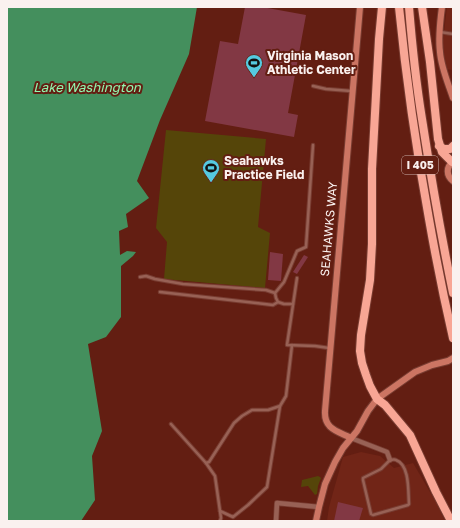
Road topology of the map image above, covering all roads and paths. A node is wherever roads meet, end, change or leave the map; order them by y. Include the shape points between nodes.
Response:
1 (360, 7) edge
2 (382, 7) edge
3 (399, 7) edge
4 (409, 7) edge
5 (422, 7) edge
6 (442, 7) edge
7 (439, 32) junction
8 (453, 34) edge
9 (450, 80) edge
10 (312, 86) dead end
11 (352, 91) junction
12 (453, 98) edge
13 (313, 145) dead end
14 (439, 146) junction
15 (453, 146) edge
16 (452, 162) edge
17 (452, 181) edge
18 (140, 277) dead end
19 (297, 278) dead end
20 (160, 292) dead end
21 (275, 293) junction
22 (453, 293) edge
23 (278, 302) junction
24 (293, 304) junction
25 (453, 338) edge
26 (292, 345) junction
27 (330, 348) junction
28 (450, 359) edge
29 (377, 399) junction
30 (280, 406) junction
31 (171, 424) dead end
32 (351, 438) junction
33 (390, 460) junction
34 (206, 463) junction
35 (319, 506) junction
36 (220, 512) junction
37 (220, 521) edge
38 (276, 521) edge
39 (316, 521) edge
40 (451, 521) edge

1 - 11 street, SEAHAWKS WAY
2 - 29 highway via 372,168 370,280 360,351 366,375
3 - 25 highway, I 405 via 412,113 435,254
4 - 22 highway, I 405 via 422,119
5 - 14 highway
6 - 7 street
7 - 8 lane
7 - 9 street via 440,52
9 - 12 street
10 - 11 lane
11 - 27 street, SEAHAWKS WAY
13 - 21 lane via 306,247 297,251 284,282
14 - 15 highway via 444,150
14 - 16 highway
16 - 17 street via 447,171
18 - 21 lane
19 - 24 lane
20 - 23 lane via 273,305
21 - 23 lane
23 - 24 lane
24 - 26 lane via 287,345
26 - 27 lane
26 - 30 lane via 286,396
27 - 32 street, SEAHAWKS WAY via 326,421 332,429
28 - 29 street via 415,372
29 - 32 street
29 - 40 highway via 410,435
30 - 34 lane via 268,410 252,410 242,416 234,423
30 - 36 lane via 267,487 233,517
31 - 34 lane
32 - 33 street via 387,452
32 - 35 street via 335,462
33 - 33 lane via 363,480 373,515 409,504 404,466 396,460
34 - 36 lane via 215,476
35 - 38 street via 277,503
35 - 39 street
36 - 37 lane

